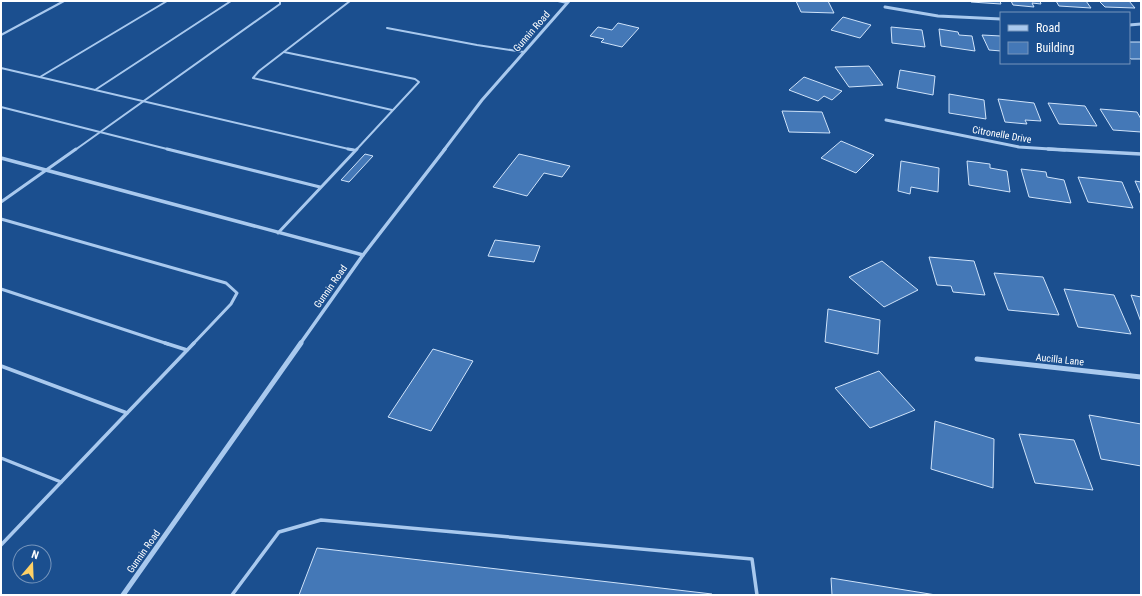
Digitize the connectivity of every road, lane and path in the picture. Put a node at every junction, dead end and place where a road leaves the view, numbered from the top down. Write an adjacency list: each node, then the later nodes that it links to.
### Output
1 (64, 1): 13 (lane)
2 (167, 1): 17 (lane)
3 (231, 1): 18 (lane)
4 (280, 1): 19 (lane)
5 (350, 1): 14 (lane)
6 (558, 1): 7 (lane)
7 (568, 2): 15 (street, Gunnin Road)
8 (885, 6): 9 (street)
9 (1000, 19)
10 (1141, 24): 11 (street)
11 (1130, 25)
12 (387, 28): 15 (lane)
13 (1, 35)
14 (284, 52): 21 (lane); 21 (lane)
15 (524, 52): 32 (street, Gunnin Road)
16 (1, 68): 17 (lane)
17 (40, 77): 18 (lane)
18 (96, 90): 19 (lane)
19 (143, 101): 23 (lane); 24 (lane)
20 (1, 107): 23 (lane)
21 (392, 110): 24 (lane)
22 (886, 120): 25 (street, Citronelle Drive)
23 (100, 132): 27 (lane); 28 (lane)
24 (354, 150): 28 (lane)
25 (1141, 154)
26 (1, 158): 27 (street)
27 (45, 170): 29 (lane); 31 (street)
28 (320, 187): 31 (lane)
29 (1, 202)
30 (1, 219): 34 (lane)
31 (278, 233): 32 (street)
32 (363, 255): 42 (street, Gunnin Road)
33 (1, 290): 34 (lane)
34 (187, 350): 38 (lane)
35 (977, 359): 37 (street, Aucilla Lane)
36 (1, 366): 38 (lane)
37 (1141, 377)
38 (127, 413): 40 (lane)
39 (1, 458): 40 (lane)
40 (61, 482): 41 (lane)
41 (1, 545)
42 (123, 595)
43 (232, 595): 44 (lane)
44 (758, 595)

